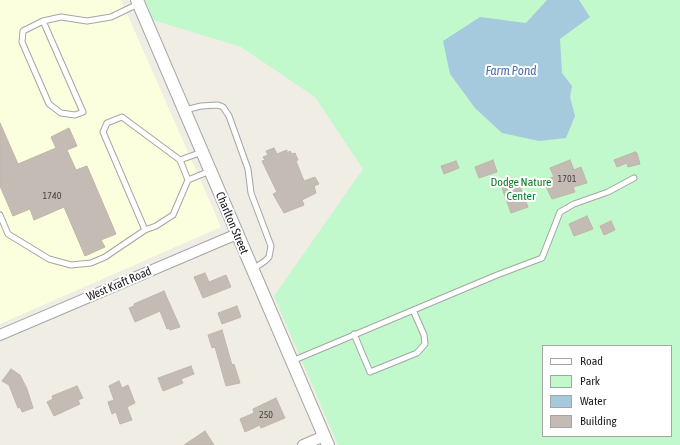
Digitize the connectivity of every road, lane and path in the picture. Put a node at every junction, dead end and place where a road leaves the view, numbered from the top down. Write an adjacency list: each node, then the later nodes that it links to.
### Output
1 (138, 2): 2 (lane); 3 (street, Charlton Street)
2 (43, 21): 2 (lane)
3 (184, 111): 4 (street, Charlton Street); 12 (lane)
4 (202, 152): 5 (lane); 6 (street, Charlton Street)
5 (180, 160): 8 (lane); 10 (lane)
6 (210, 171): 8 (lane); 11 (street, Charlton Street)
7 (634, 178): 13 (lane)
8 (188, 180): 10 (lane)
9 (0, 216): 10 (lane)
10 (145, 230)
11 (237, 234): 12 (street, Charlton Street); 15 (street, West Kraft Road)
12 (252, 269): 16 (street, Charlton Street)
13 (413, 310): 14 (lane); 14 (lane)
14 (354, 334): 16 (lane)
15 (0, 335)
16 (292, 361): 17 (street, Charlton Street)
17 (326, 440): 18 (street)
18 (302, 445)

